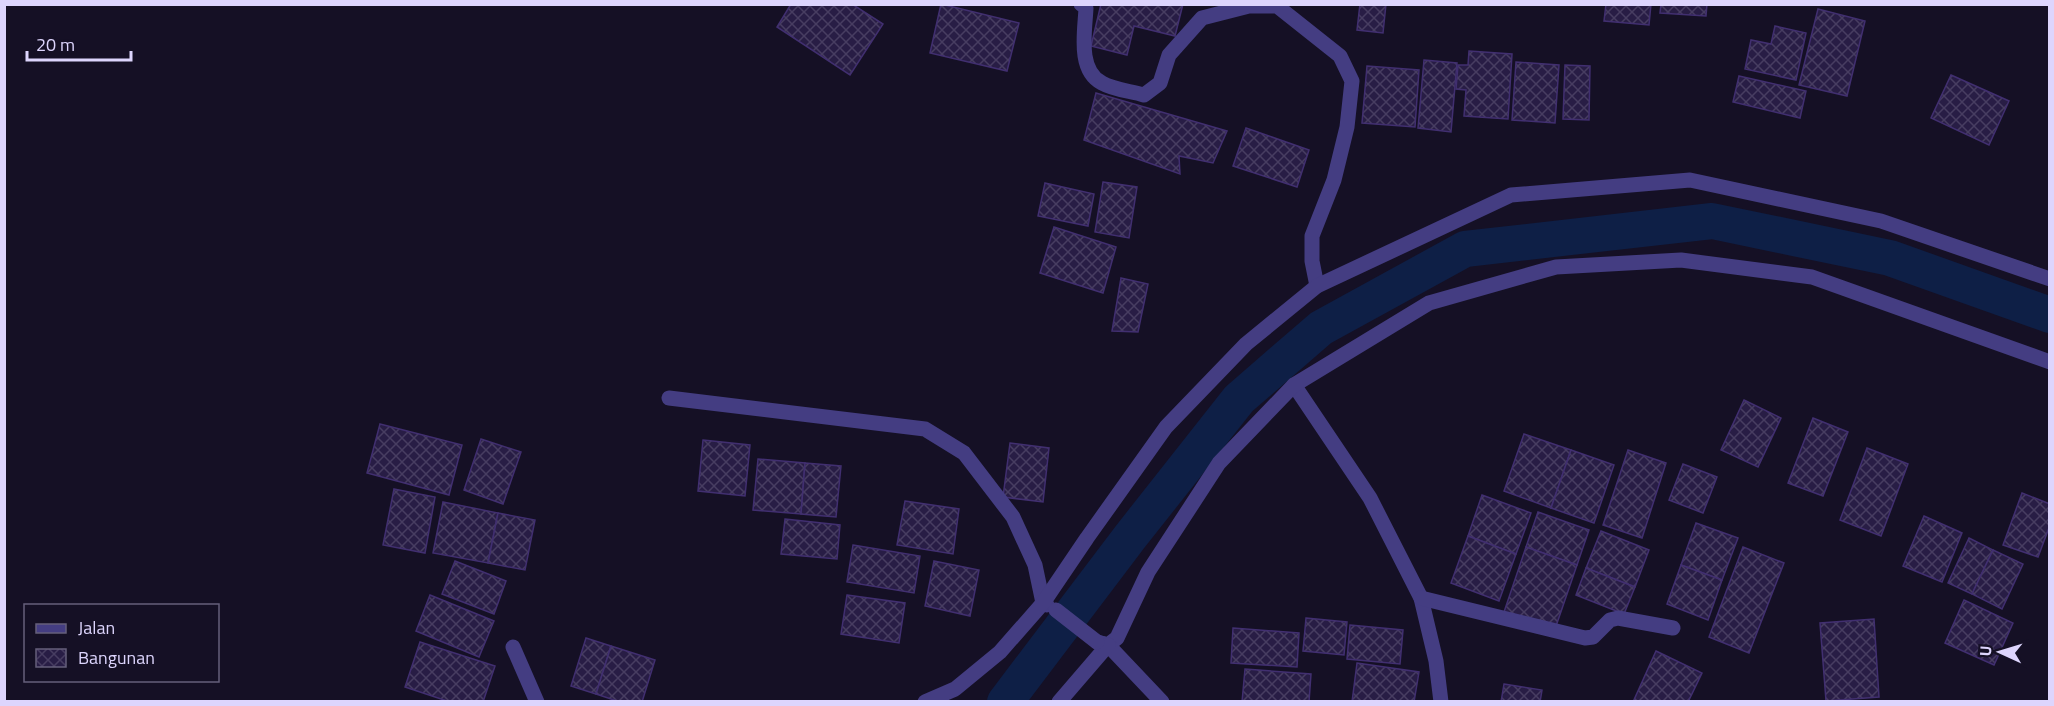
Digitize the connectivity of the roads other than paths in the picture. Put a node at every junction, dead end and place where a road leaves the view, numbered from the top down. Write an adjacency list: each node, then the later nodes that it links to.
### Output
1 (1081, 4): 3 (street)
2 (2049, 279): 3 (street)
3 (1317, 286): 8 (street)
4 (2049, 362): 5 (street)
5 (1294, 385): 7 (street); 10 (street)
6 (669, 398): 8 (street)
7 (1421, 598): 9 (street); 16 (street)
8 (1050, 606): 10 (street, bridge); 13 (street)
9 (1673, 628)
10 (1097, 642): 14 (street); 15 (street)
11 (513, 647): 12 (street)
12 (537, 702)
13 (925, 702)
14 (1059, 702)
15 (1162, 702)
16 (1441, 702)

